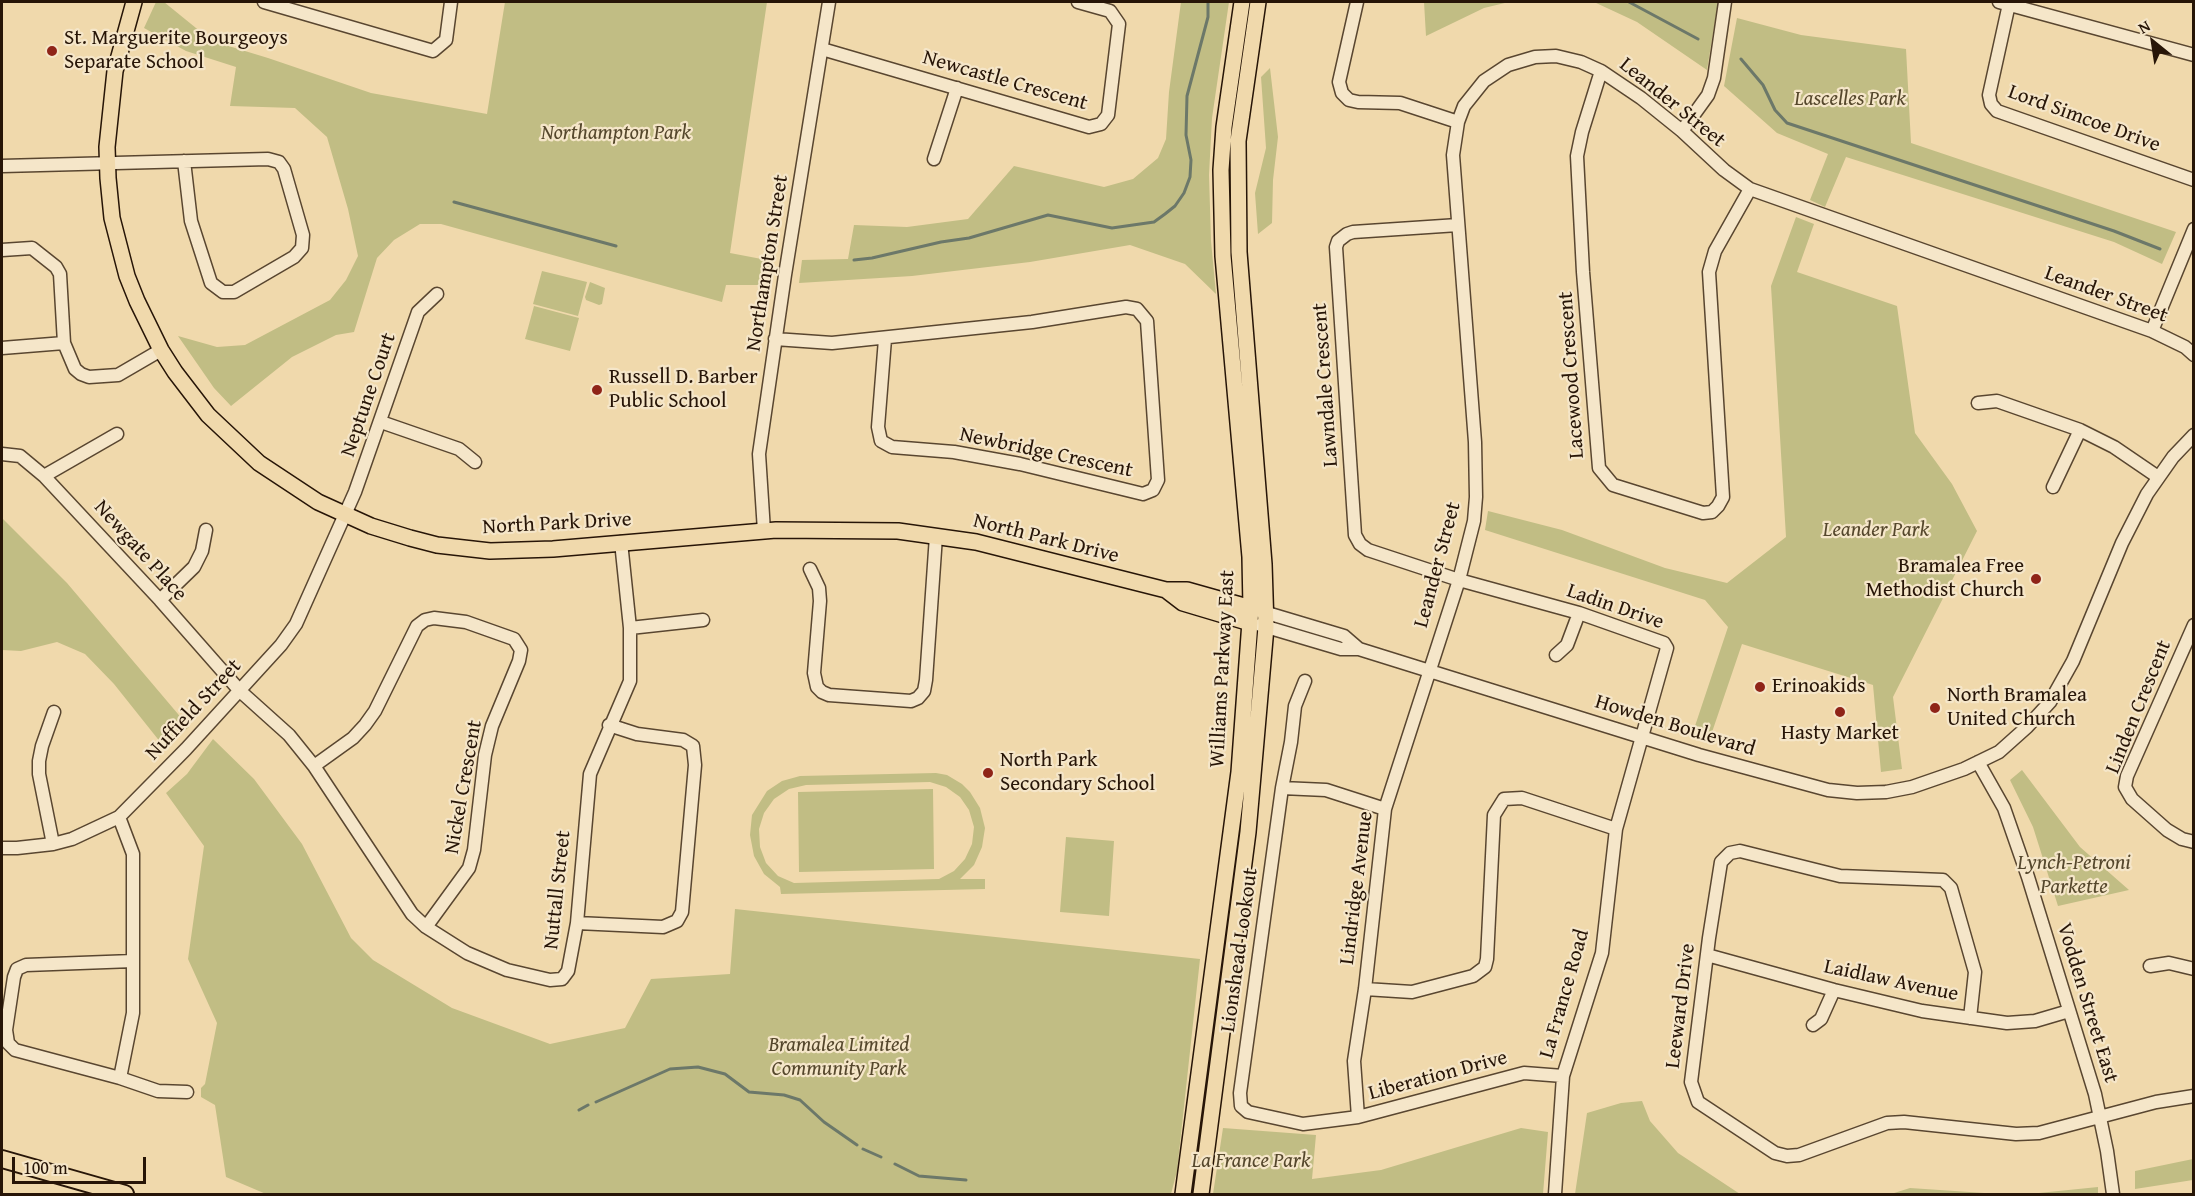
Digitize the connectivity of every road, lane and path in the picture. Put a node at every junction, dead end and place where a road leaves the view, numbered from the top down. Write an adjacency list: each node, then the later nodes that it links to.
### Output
1 (134, 2): 19 (main road, North Park Drive)
2 (264, 2): 3 (street)
3 (451, 2)
4 (829, 2): 11 (street, Northampton Street)
5 (1078, 2): 14 (street, Newcastle Crescent)
6 (1242, 2): 53 (main road, Williams Parkway East)
7 (1258, 2): 53 (main road, Williams Parkway East)
8 (1357, 2): 15 (street)
9 (1725, 2): 16 (street)
10 (2004, 3): 12 (street, Lord Simcoe Drive); 21 (street, Lord Simcoe Drive)
11 (822, 49): 14 (street, Newcastle Crescent); 28 (street, Northampton Street)
12 (2193, 55)
13 (1601, 71): 15 (street, Leander Street); 16 (street, Leander Street); 22 (street, Lacewood Crescent)
14 (957, 88): 17 (street)
15 (1458, 122): 23 (street, Leander Street)
16 (1682, 131): 22 (street, Leander Street)
17 (934, 159)
18 (184, 161): 18 (street); 19 (street)
19 (107, 162): 20 (street); 32 (main road, North Park Drive)
20 (2, 166)
21 (2193, 180)
22 (1750, 189): 27 (street, Leander Street)
23 (1458, 225): 50 (street, Leander Street); 50 (street, Lawndale Crescent)
24 (2193, 230): 27 (street)
25 (2, 250): 30 (street)
26 (437, 294): 35 (street, Neptune Court)
27 (2152, 330): 33 (street, Leander Street)
28 (775, 339): 29 (street, Newbridge Crescent); 46 (street, Northampton Street)
29 (885, 339): 29 (street, Newbridge Crescent)
30 (64, 344): 31 (street); 32 (street)
31 (2, 348)
32 (161, 350): 44 (main road, North Park Drive)
33 (2193, 355)
34 (1978, 403): 36 (street)
35 (381, 422): 40 (street); 44 (street, Neptune Court)
36 (2080, 430): 42 (street); 43 (street)
37 (117, 434): 41 (street)
38 (2193, 435): 42 (street, Howden Boulevard)
39 (2, 454): 41 (street, Newgate Place)
40 (475, 462)
41 (44, 476): 51 (street, Newgate Place)
42 (2157, 477): 64 (street, Howden Boulevard)
43 (2053, 487)
44 (346, 515): 48 (main road, North Park Drive); 60 (street, Nuffield Street)
45 (206, 530): 51 (street)
46 (764, 531): 47 (main road, North Park Drive); 48 (main road, North Park Drive)
47 (936, 536): 49 (street); 53 (main road, North Park Drive)
48 (621, 542): 56 (street, Nuttall Street)
49 (810, 569)
50 (1459, 580): 52 (street, Ladin Drive); 58 (street, Leander Street)
51 (160, 600): 60 (street, Newgate Place)
52 (1579, 613): 57 (street); 63 (street, Ladin Drive)
53 (1258, 618): 58 (street, Howden Boulevard); 92 (main road, Williams Parkway East); 93 (main road, Williams Parkway East)
54 (703, 620): 56 (street)
55 (2193, 625): 70 (street, Linden Crescent)
56 (630, 628): 62 (street, Nuttall Street)
57 (1556, 655)
58 (1428, 670): 63 (street, Howden Boulevard); 67 (street, Lindridge Avenue)
59 (1305, 681): 66 (street, Lionshead Lookout)
60 (240, 691): 65 (street, Nuttall Street); 68 (street, Nuffield Street)
61 (54, 712): 71 (street)
62 (609, 725): 73 (street, Nuttall Street); 73 (street)
63 (1641, 737): 64 (street, Howden Boulevard); 69 (street, La France Road)
64 (1978, 762): 81 (street, Vodden Street East)
65 (314, 766): 74 (street, Nuttall Street); 74 (street, Nickel Crescent)
66 (1282, 788): 67 (street); 88 (street, Lionshead Lookout)
67 (1384, 809): 79 (street, Lindridge Avenue)
68 (119, 817): 71 (street, Nuffield Street); 76 (street)
69 (1616, 829): 79 (street); 84 (street, La France Road)
70 (2193, 842)
71 (54, 844): 72 (street, Nuffield Street)
72 (2, 848)
73 (577, 923): 74 (street, Nuttall Street)
74 (426, 927)
75 (1707, 955): 80 (street, Laidlaw Avenue); 82 (street, Leeward Drive); 89 (street, Leeward Drive)
76 (133, 961): 85 (street); 85 (street)
77 (2150, 966): 78 (street)
78 (2193, 969)
79 (1365, 989): 88 (street, Lindridge Avenue)
80 (1834, 990): 82 (street, Laidlaw Avenue); 83 (street)
81 (2069, 1011): 82 (street, Laidlaw Avenue); 89 (street, Vodden Street East)
82 (1970, 1018)
83 (1813, 1025)
84 (1563, 1076): 88 (street, Liberation Drive); 94 (street, La France Road)
85 (120, 1078): 86 (street)
86 (187, 1092)
87 (2193, 1096): 89 (street, Leeward Drive)
88 (1358, 1117)
89 (2101, 1117): 95 (street, Vodden Street East)
90 (2, 1159): 91 (highway)
91 (125, 1194)
92 (1183, 1194)
93 (1201, 1194)
94 (1555, 1194)
95 (2113, 1194)

